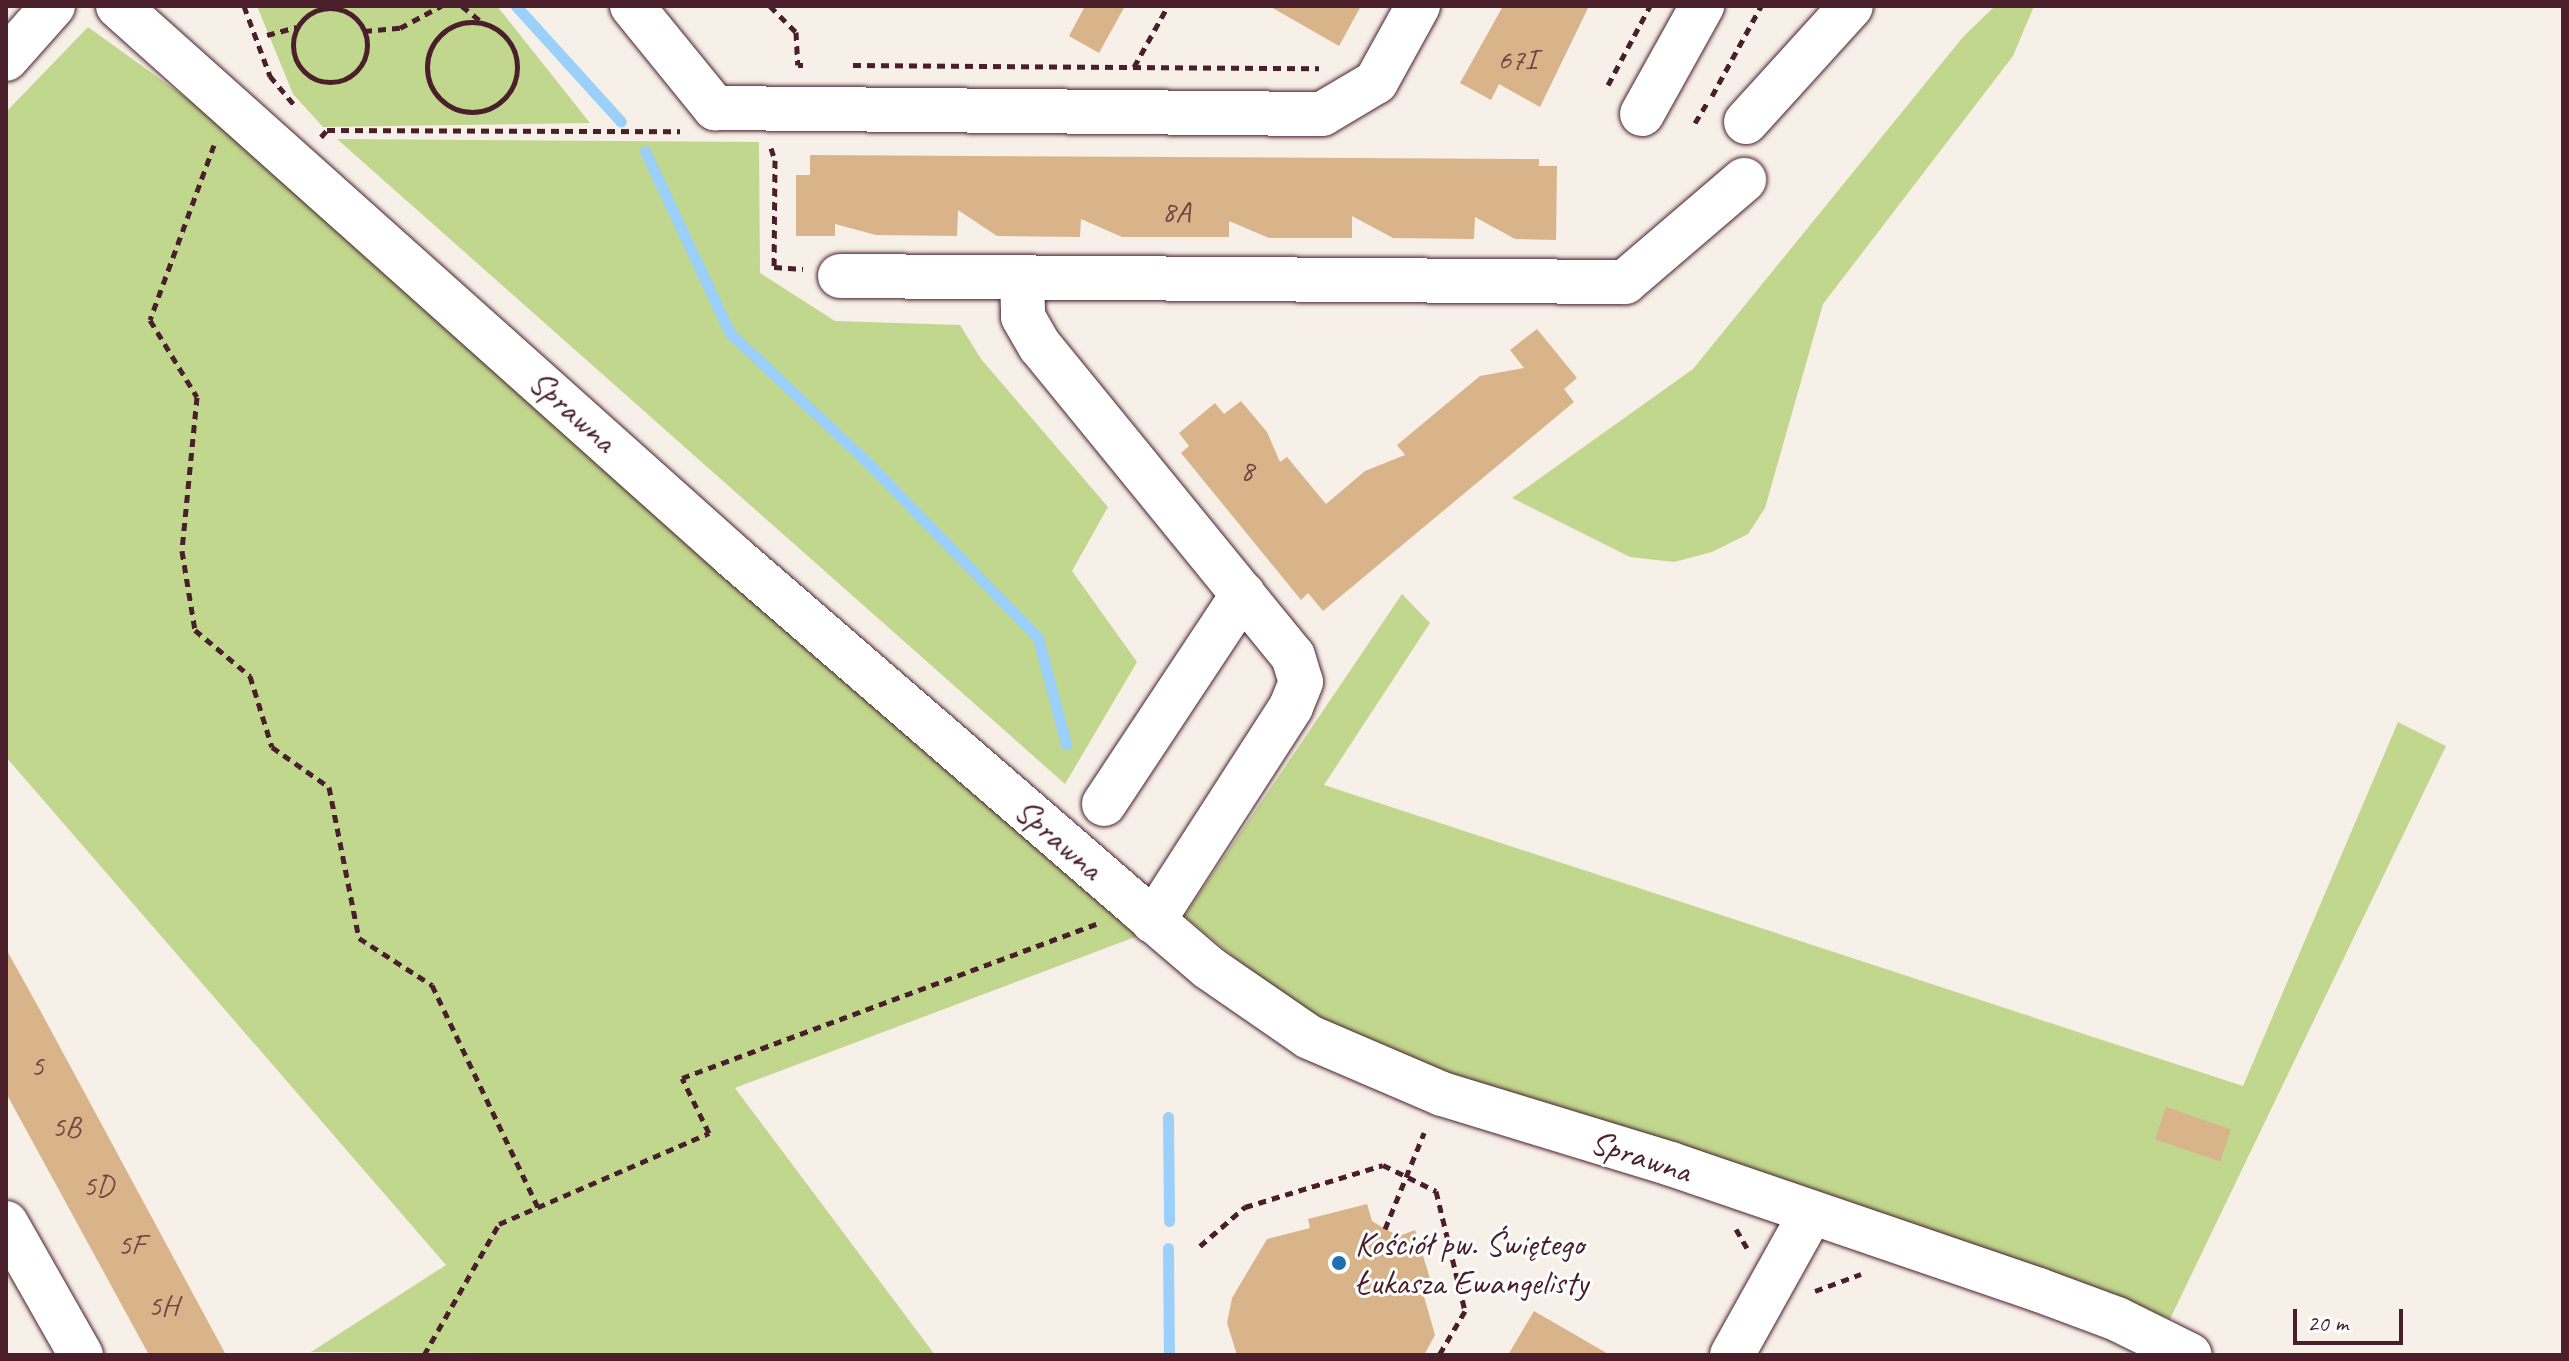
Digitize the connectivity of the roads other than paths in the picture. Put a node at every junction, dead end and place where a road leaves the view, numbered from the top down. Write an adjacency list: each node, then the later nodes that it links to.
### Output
1 (53, 6): 7 (street)
2 (118, 6): 15 (street, Sprawna)
3 (632, 6): 4 (street)
4 (1418, 6)
5 (1702, 6): 8 (street)
6 (1851, 6): 9 (street)
7 (6, 59)
8 (1642, 114)
9 (1746, 122)
10 (1744, 180): 12 (street)
11 (840, 276): 12 (street)
12 (1022, 281): 13 (street)
13 (1243, 594): 14 (street); 15 (street)
14 (1104, 804)
15 (1146, 914): 16 (street, Sprawna)
16 (1811, 1213): 19 (street); 20 (street, Sprawna)
17 (6, 1223): 18 (street)
18 (74, 1352)
19 (1732, 1355)
20 (2190, 1355)

